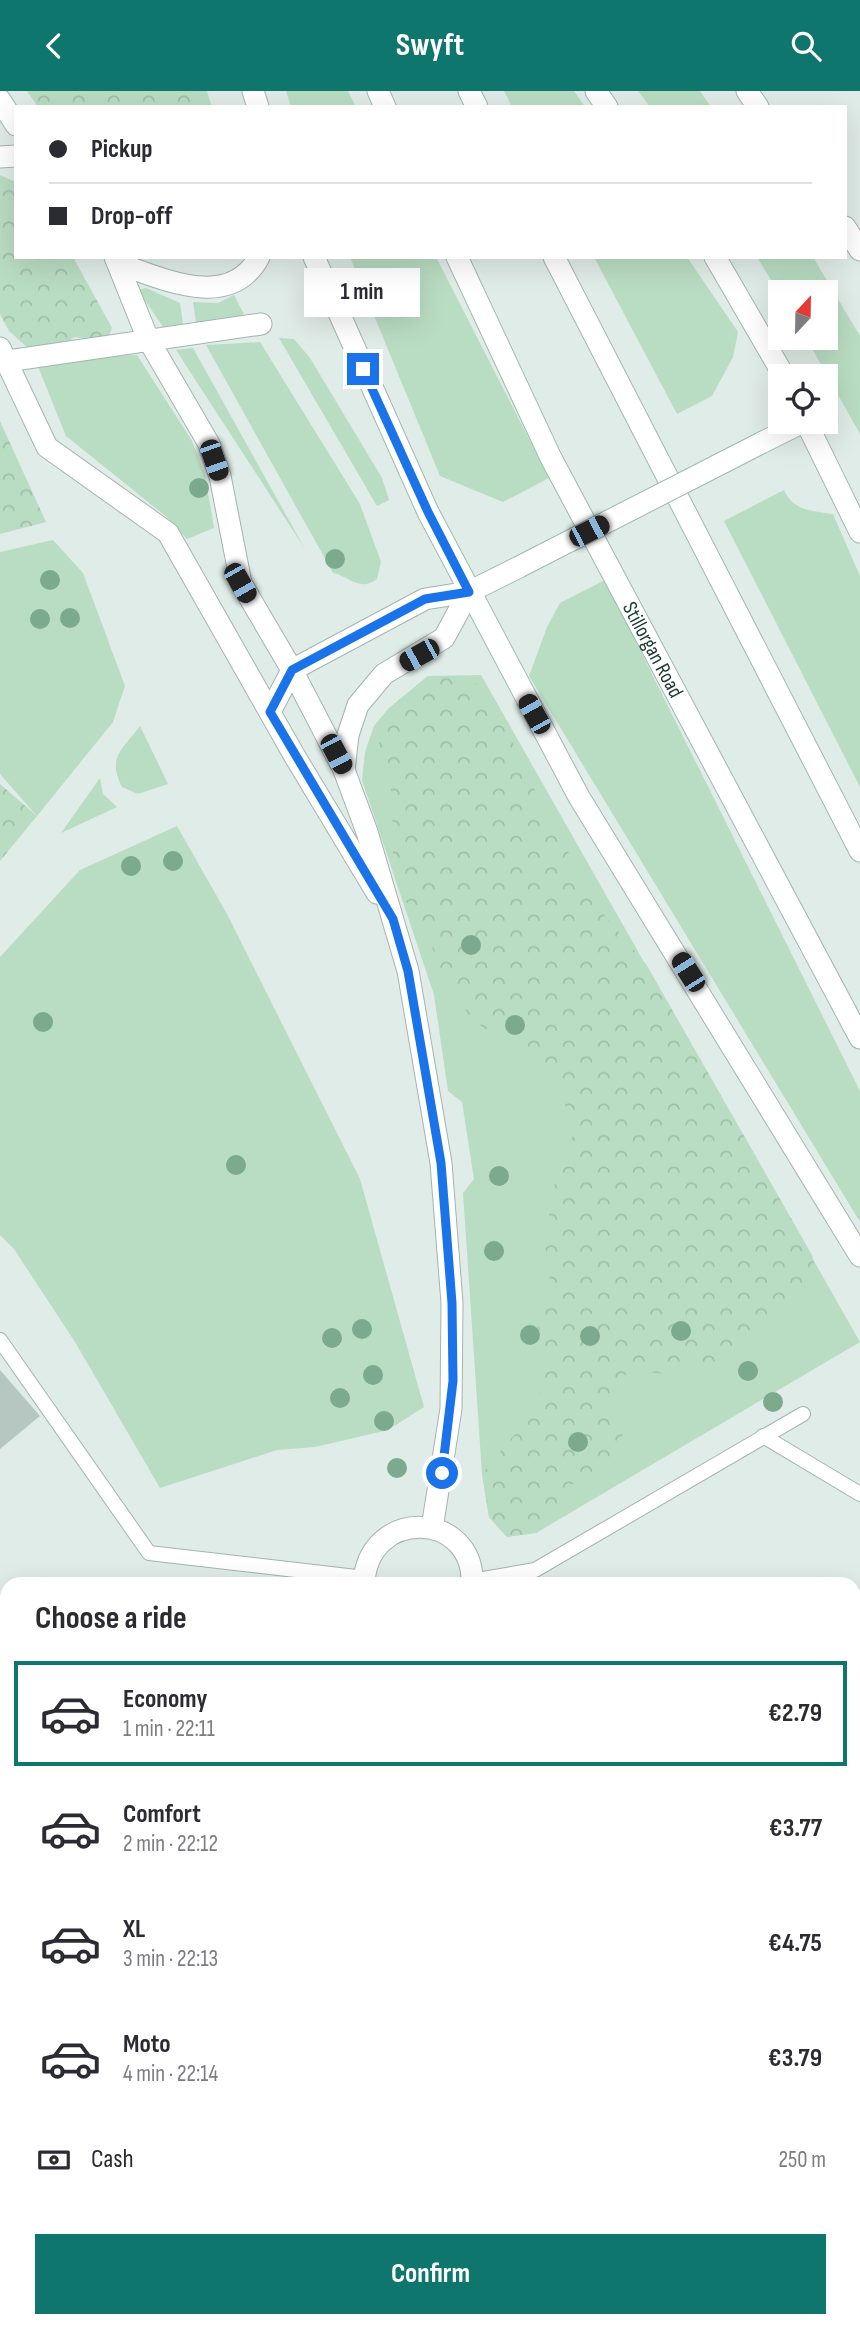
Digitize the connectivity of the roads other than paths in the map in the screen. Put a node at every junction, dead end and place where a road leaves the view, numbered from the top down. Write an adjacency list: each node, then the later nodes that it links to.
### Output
1 (0, 100): 2 (street)
2 (14, 122)
3 (258, 259): 8 (street)
4 (315, 259): 16 (street)
5 (458, 259): 22 (street, Stillorgan Road)
6 (555, 259): 20 (street)
7 (716, 259): 12 (street)
8 (118, 261): 10 (street)
9 (261, 324): 10 (street)
10 (148, 339): 11 (street); 17 (street)
11 (2, 356): 18 (street)
12 (776, 364)
13 (780, 434): 16 (street, bridge)
14 (811, 434): 15 (street)
15 (860, 533)
16 (469, 592): 17 (street); 19 (street); 23 (street)
17 (292, 670): 18 (street); 19 (street)
18 (270, 712): 21 (street)
19 (344, 770): 21 (street)
20 (860, 851)
21 (393, 919): 28 (street)
22 (860, 1038)
23 (860, 1256)
24 (0, 1341): 29 (lane)
25 (803, 1414): 26 (lane)
26 (763, 1436): 27 (lane); 32 (lane)
27 (860, 1494)
28 (432, 1528): 30 (street); 31 (street)
29 (334, 1577)
30 (366, 1577)
31 (471, 1577)
32 (498, 1577)

